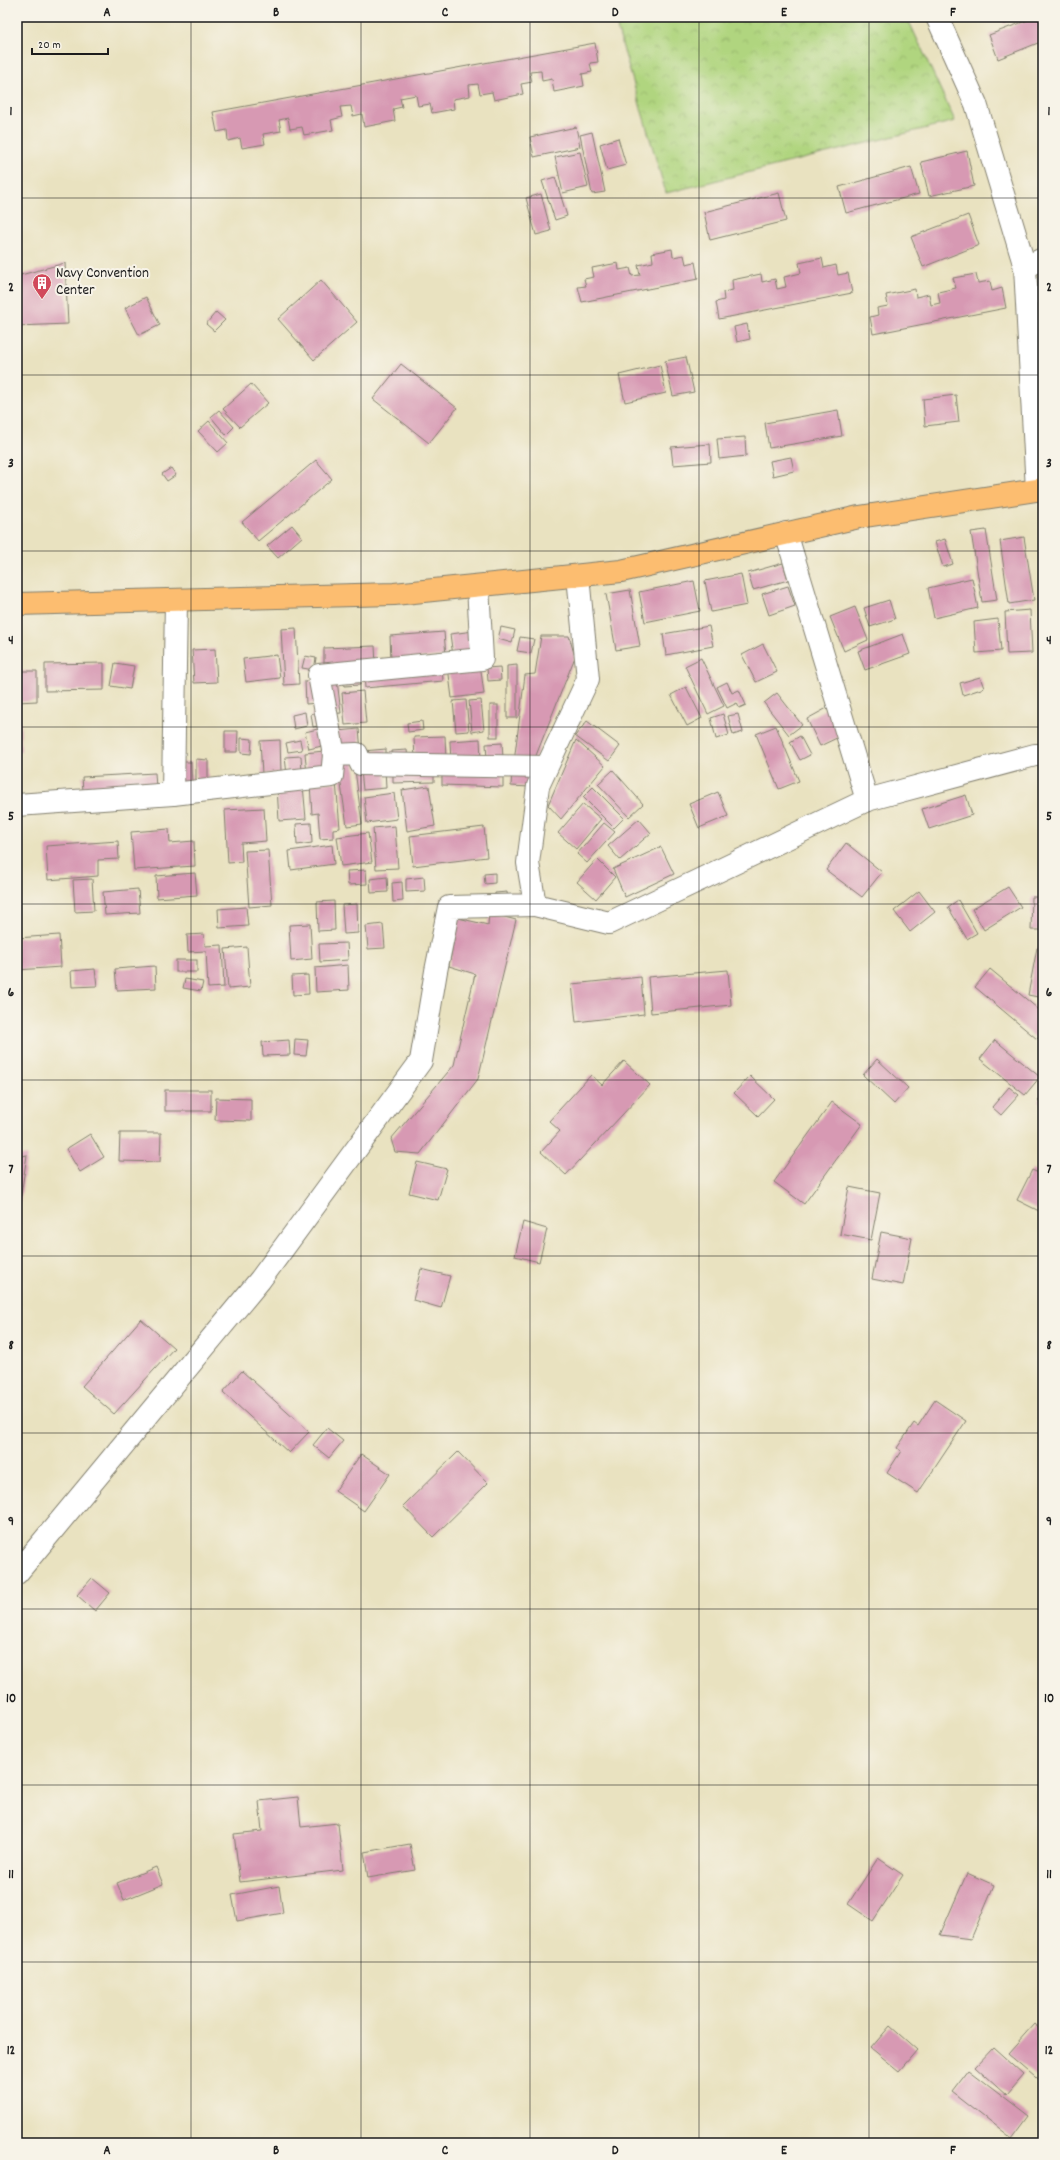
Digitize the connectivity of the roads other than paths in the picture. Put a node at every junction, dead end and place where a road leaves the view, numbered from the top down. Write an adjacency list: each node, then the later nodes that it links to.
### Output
1 (937, 17): 2 (street)
2 (1034, 263): 3 (street)
3 (1040, 490): 4 (main road)
4 (786, 533): 5 (main road); 13 (street)
5 (578, 576): 6 (main road); 11 (street)
6 (478, 586): 7 (main road); 9 (street)
7 (176, 600): 8 (main road); 12 (street)
8 (17, 604)
9 (334, 755): 11 (street); 12 (street)
10 (1043, 755): 13 (street)
11 (546, 767): 15 (street)
12 (174, 794): 14 (street)
13 (868, 800): 15 (street)
14 (17, 805)
15 (535, 905): 16 (street)
16 (17, 1573)

